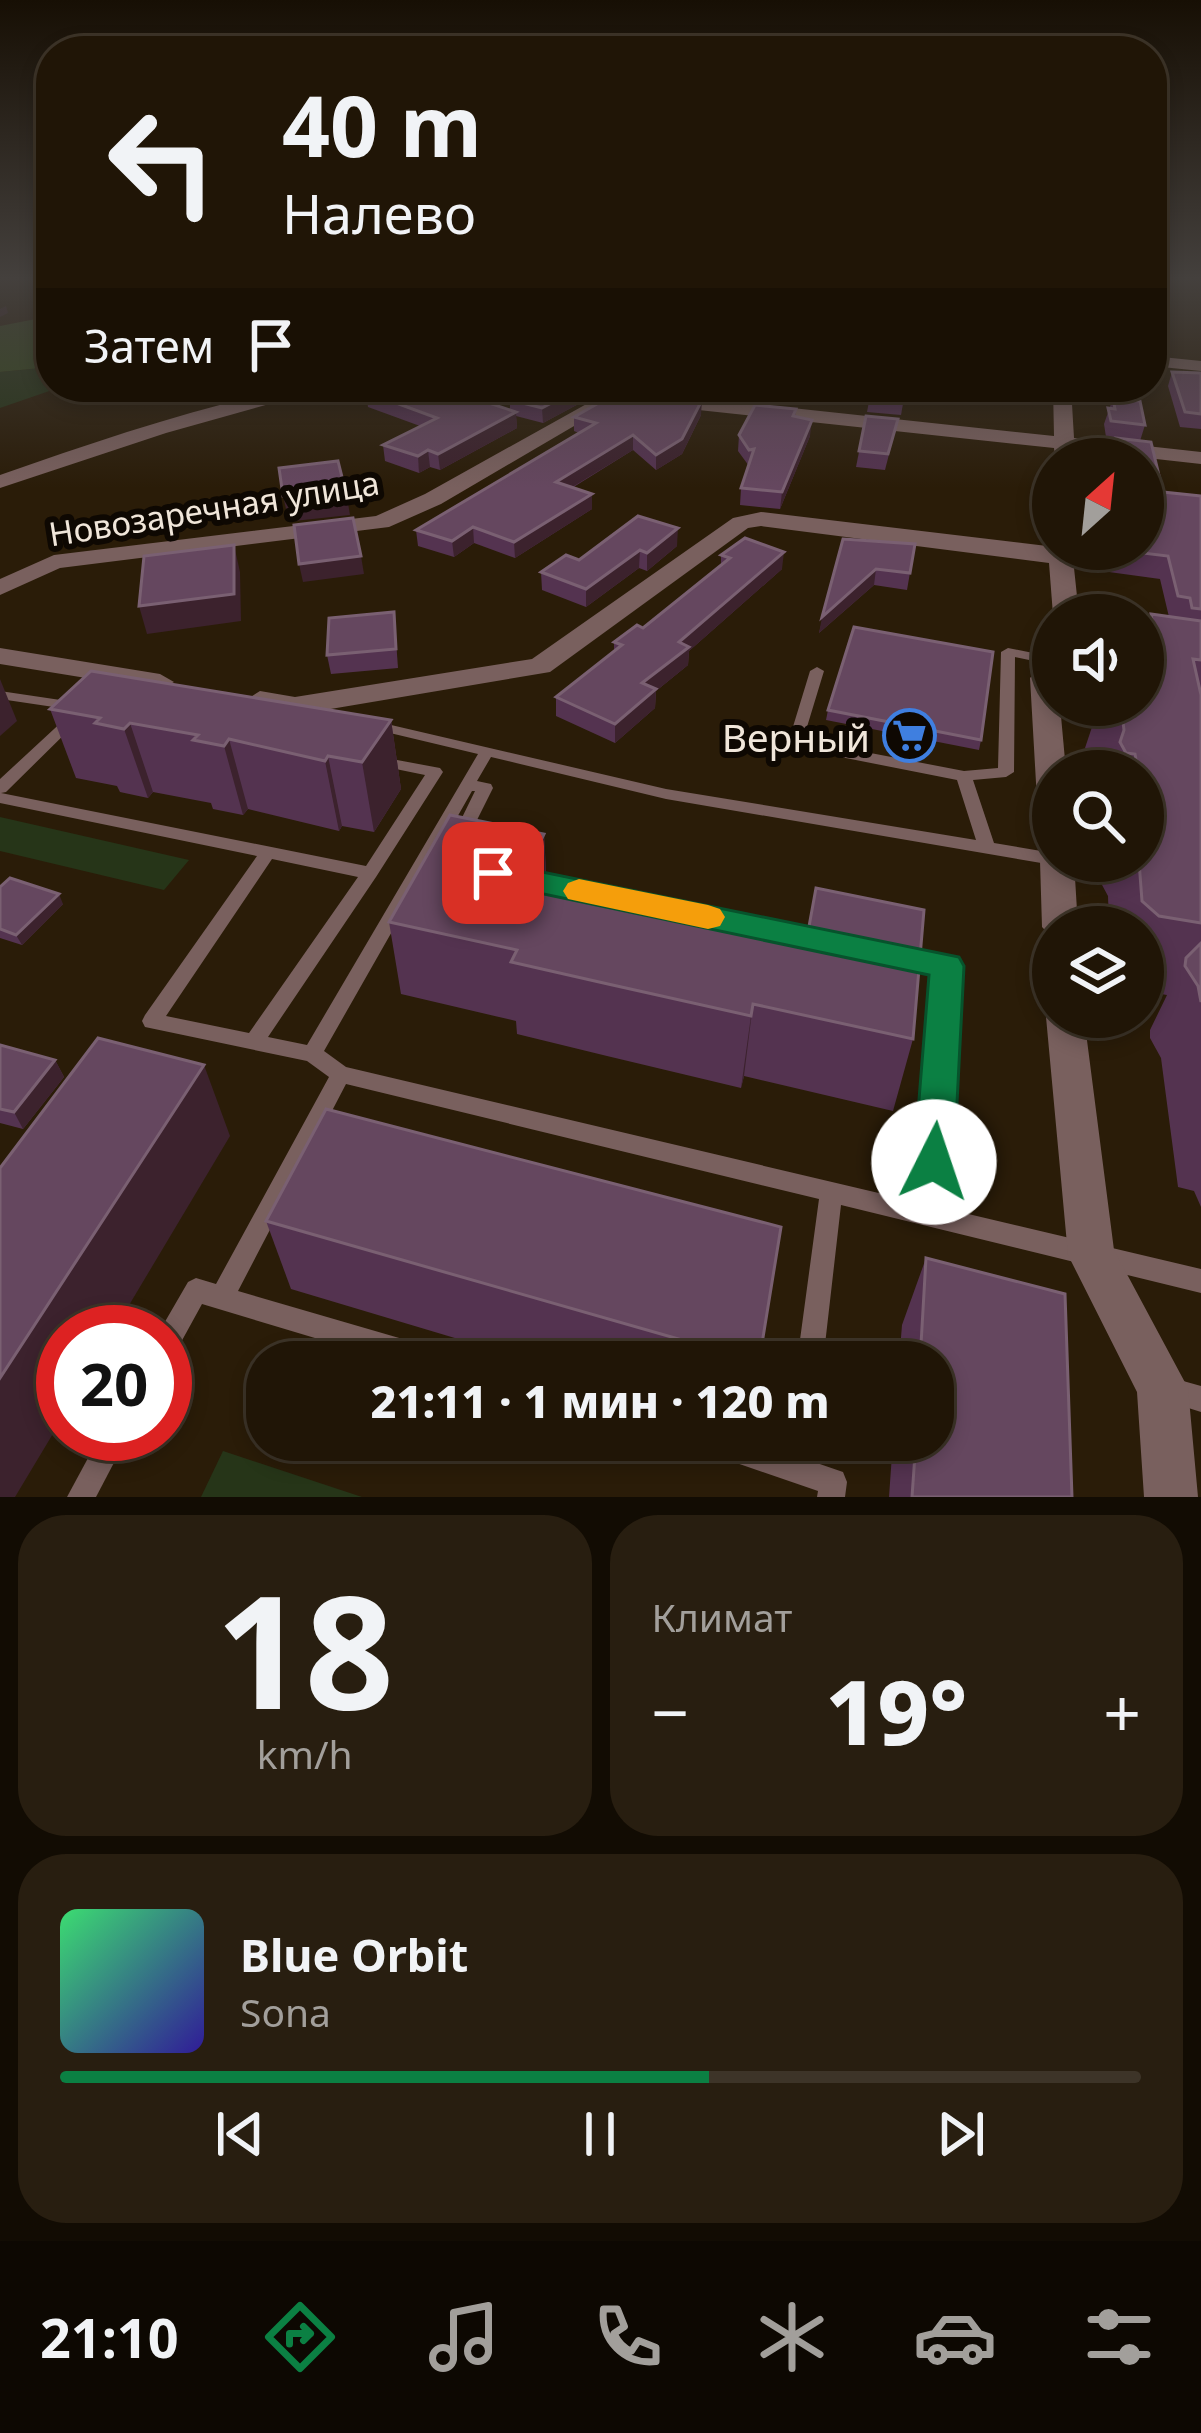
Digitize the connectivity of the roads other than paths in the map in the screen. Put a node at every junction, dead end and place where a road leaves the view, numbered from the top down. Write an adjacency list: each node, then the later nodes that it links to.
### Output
1 (1167, 363): 2 (street)
2 (1201, 366)
3 (246, 402): 11 (street)
4 (602, 402): 13 (street, Новозаречная улица)
5 (670, 402): 8 (street, Новозаречная улица)
6 (1063, 402): 7 (street)
7 (1064, 438)
8 (1032, 447)
9 (1164, 456): 10 (street, Новозаречная улица)
10 (1201, 458)
11 (0, 482)
12 (1032, 550): 20 (street)
13 (0, 588)
14 (0, 656): 17 (street)
15 (1032, 659): 25 (lane)
16 (817, 671): 25 (lane)
17 (187, 687)
18 (230, 694): 20 (street)
19 (0, 695): 27 (lane)
20 (295, 706): 21 (lane)
21 (340, 716)
22 (362, 722): 23 (lane)
23 (487, 751): 26 (lane); 30 (lane)
24 (365, 759): 33 (lane)
25 (964, 776): 30 (lane)
26 (469, 784): 29 (lane); 39 (lane)
27 (0, 788)
28 (0, 798): 31 (lane)
29 (457, 845)
30 (987, 848): 32 (lane)
31 (266, 855): 33 (lane); 38 (lane)
32 (1032, 856)
33 (370, 873): 38 (lane)
34 (515, 878): 35 (lane)
35 (856, 947)
36 (879, 952): 42 (lane)
37 (1067, 1038): 43 (street)
38 (253, 1043): 39 (lane)
39 (312, 1054): 40 (lane)
40 (341, 1074): 41 (lane); 45 (lane)
41 (831, 1192): 42 (lane); 48 (lane)
42 (931, 1217): 43 (lane)
43 (1091, 1255): 44 (lane); 49 (street)
44 (1201, 1281)
45 (221, 1299): 46 (lane); 47 (lane)
46 (188, 1305)
47 (365, 1341)
48 (813, 1341)
49 (1182, 1394): 54 (street)
50 (101, 1461): 52 (lane)
51 (808, 1461): 53 (lane)
52 (81, 1497)
53 (831, 1497)
54 (1172, 1497)

